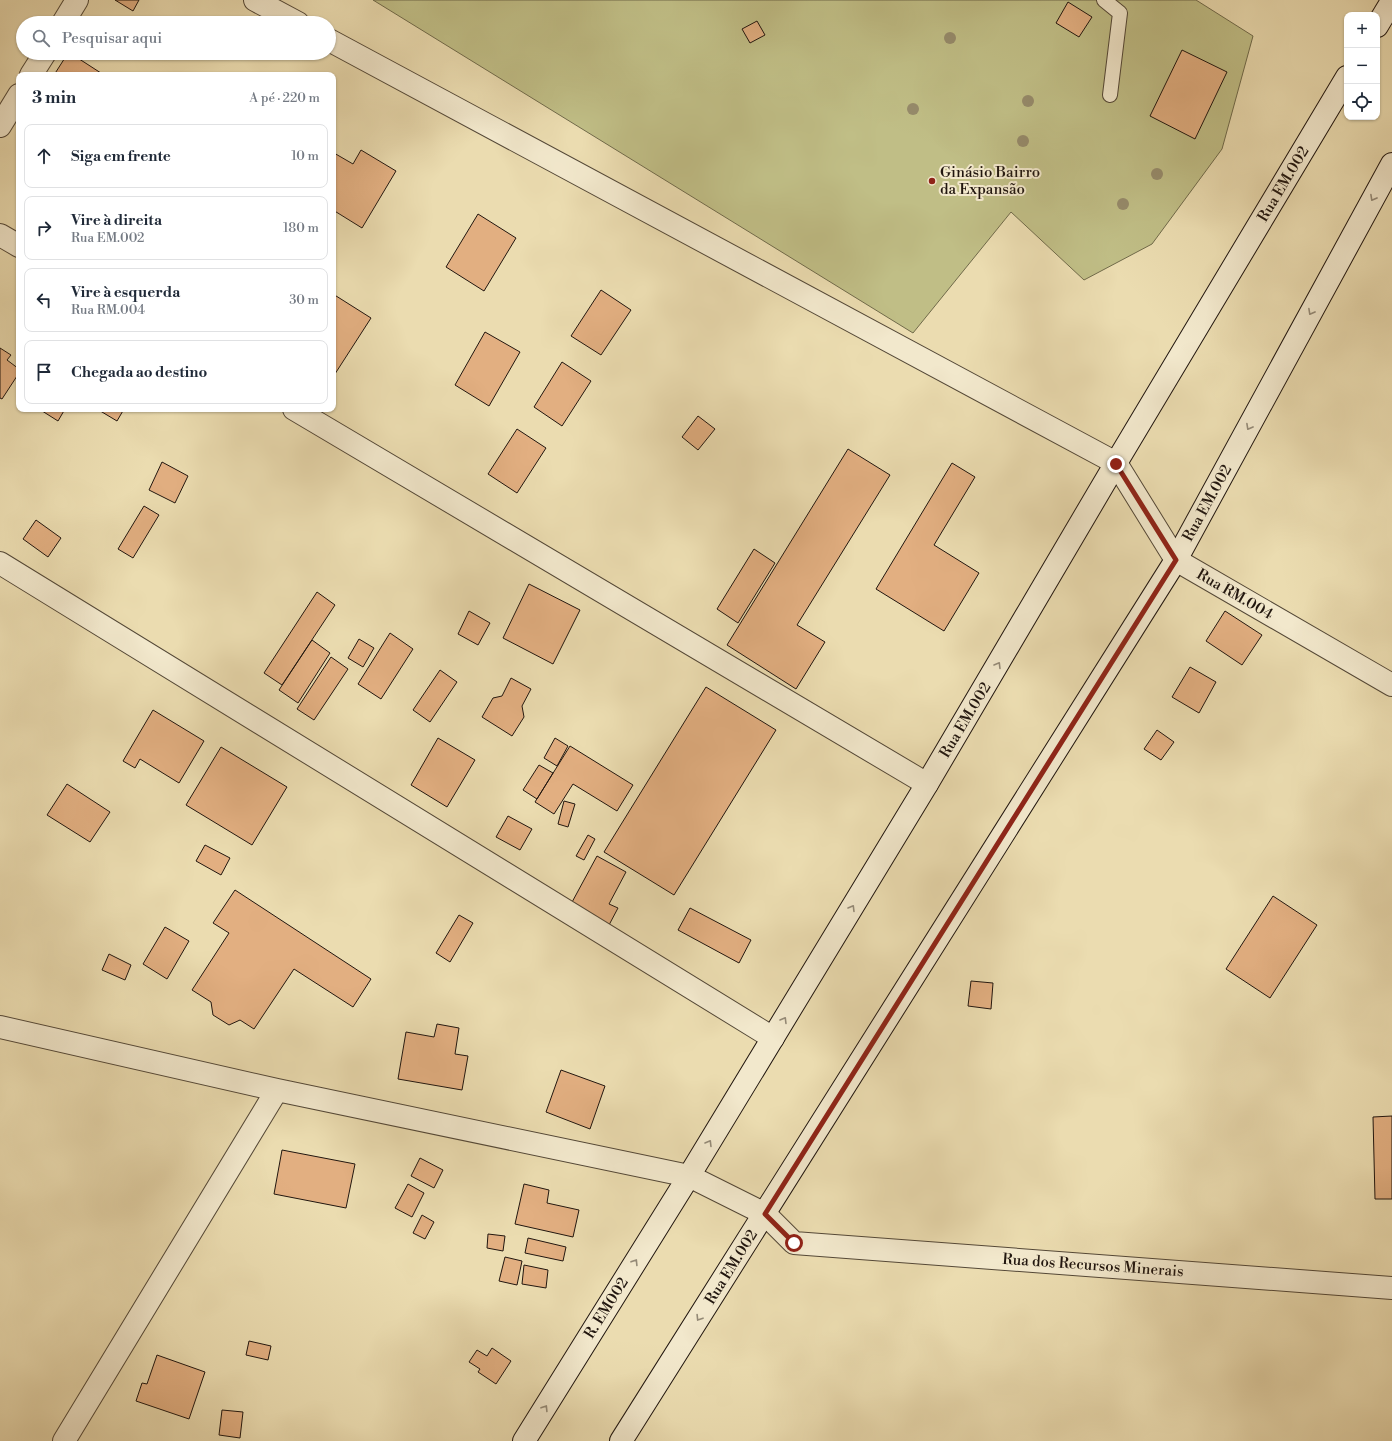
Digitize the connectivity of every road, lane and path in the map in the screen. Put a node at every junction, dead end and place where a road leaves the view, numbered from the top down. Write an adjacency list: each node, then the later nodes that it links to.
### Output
1 (77, 0): 5 (street)
2 (255, 0): 6 (street)
3 (1104, 0): 12 (lane)
4 (1392, 1): 7 (street)
5 (67, 16)
6 (285, 16)
7 (1380, 21)
8 (336, 44): 19 (street)
9 (41, 60): 10 (street)
10 (33, 72)
11 (1344, 82): 19 (street, Rua EM.002)
12 (1110, 95)
13 (16, 100): 14 (street)
14 (0, 126)
15 (1392, 164): 20 (street, Rua EM.002, one-way to 20)
16 (0, 235): 17 (street)
17 (16, 244)
18 (299, 412): 23 (street)
19 (1116, 464): 20 (street, Rua RM.004); 23 (street, Rua EM.002, one-way to 19)
20 (1176, 560): 22 (street, Rua RM.004); 28 (street, Rua EM.002)
21 (0, 563): 25 (street)
22 (1392, 685)
23 (927, 784): 25 (street, Rua EM.002, one-way to 23)
24 (0, 1027): 26 (street)
25 (773, 1038): 27 (street, Rua EM.002, one-way to 25)
26 (277, 1090): 27 (street); 30 (street)
27 (689, 1176): 28 (street); 31 (street, R. EM002, one-way to 27)
28 (765, 1214): 29 (street, Rua dos Recursos Minerais); 32 (street, Rua EM.002, one-way to 32)
29 (1392, 1288)
30 (64, 1441)
31 (524, 1441)
32 (621, 1441)

